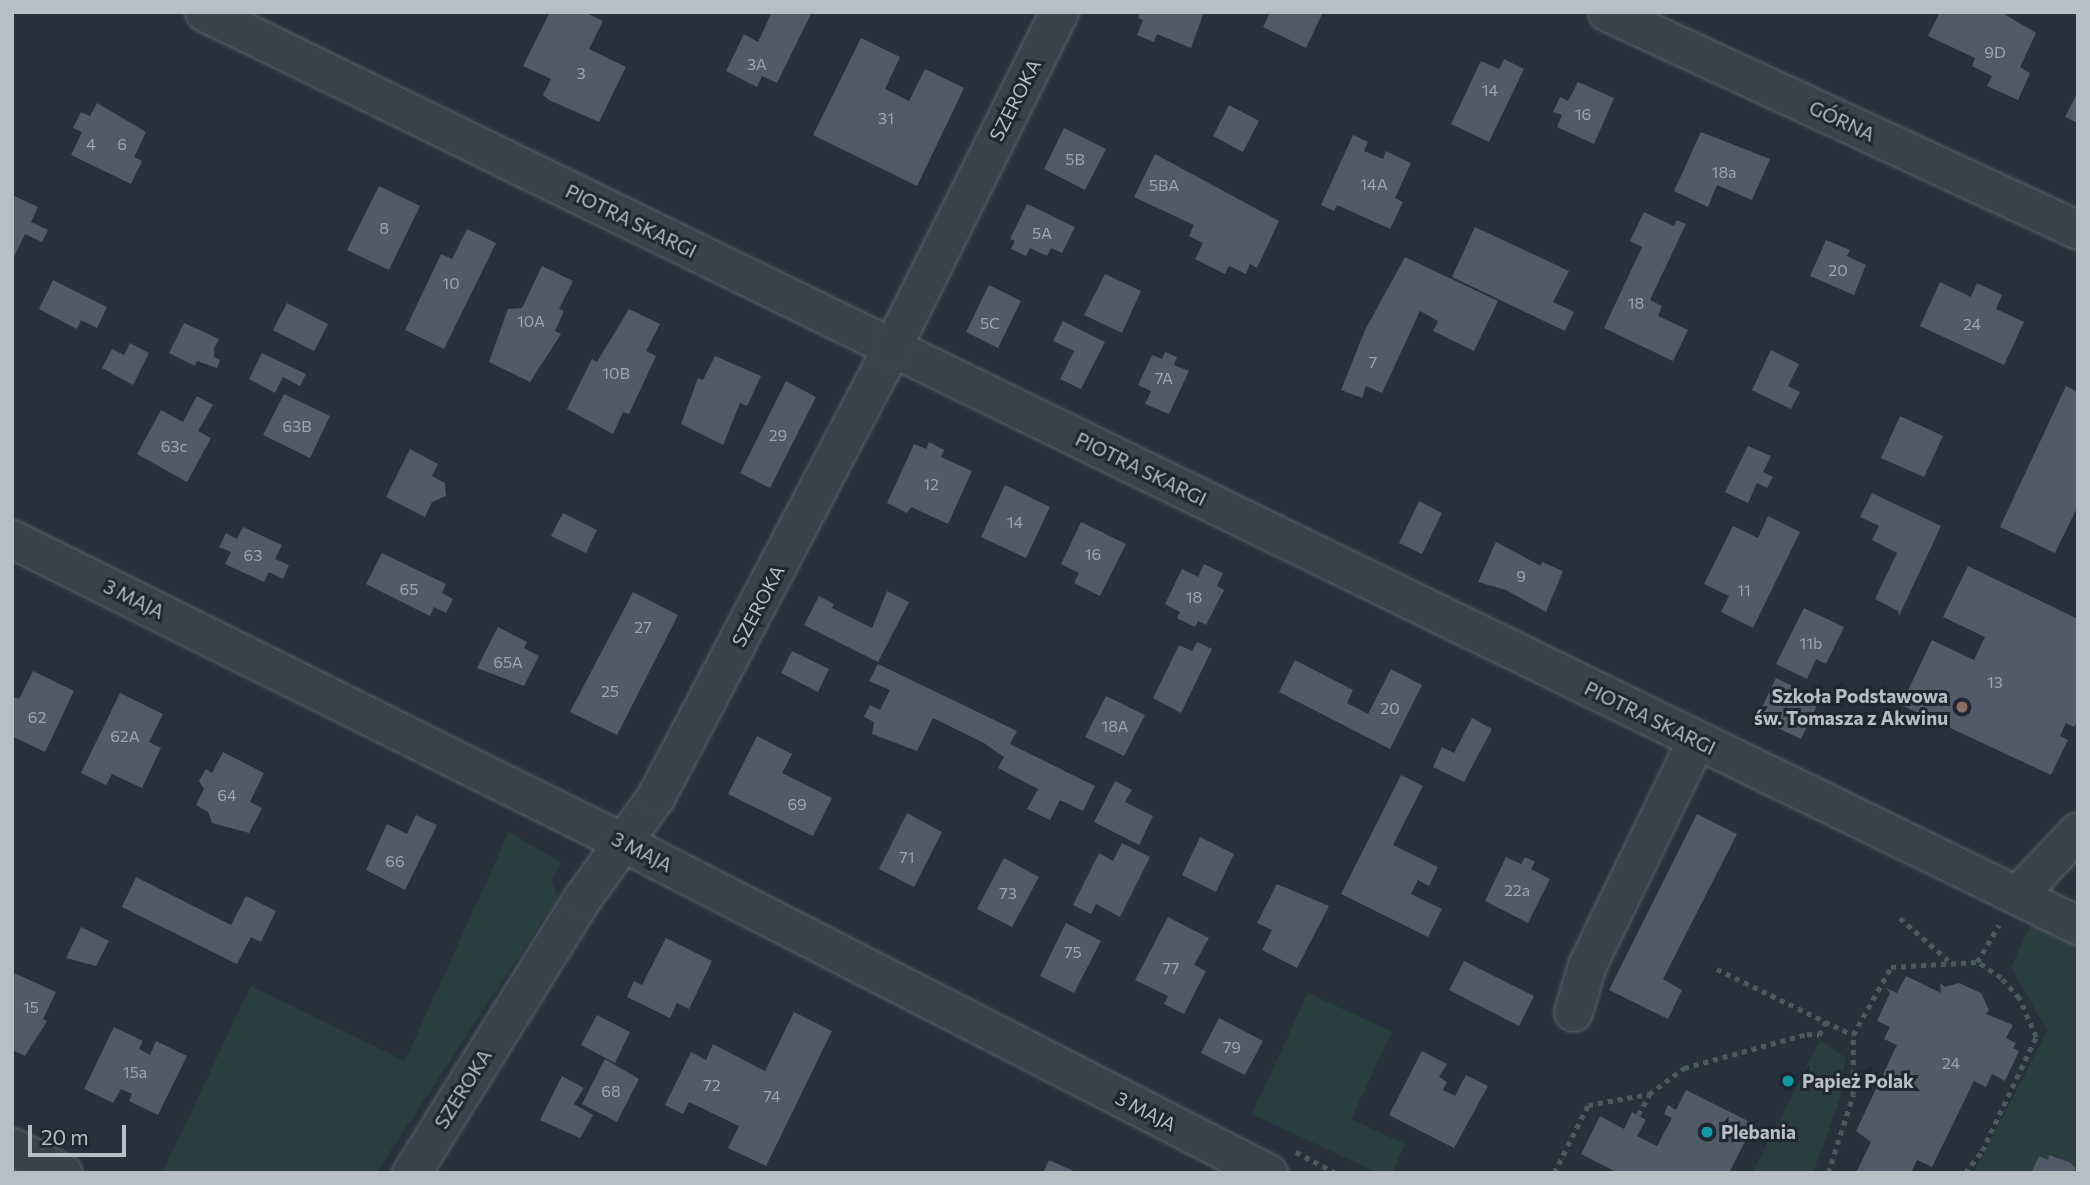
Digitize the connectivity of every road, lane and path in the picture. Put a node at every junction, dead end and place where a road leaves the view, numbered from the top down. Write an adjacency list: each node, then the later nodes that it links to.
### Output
1 (204, 12): 5 (street, PIOTRA SKARGI)
2 (1059, 12): 5 (street, SZEROKA)
3 (1607, 12): 4 (street, GÓRNA)
4 (2078, 230)
5 (891, 349): 7 (street, PIOTRA SKARGI); 9 (street, SZEROKA)
6 (12, 539): 9 (street, 3 MAJA)
7 (1696, 741): 10 (street, PIOTRA SKARGI); 16 (street)
8 (2078, 831): 10 (street)
9 (622, 842): 23 (street, SZEROKA); 24 (street, 3 MAJA)
10 (2017, 895): 12 (street, PIOTRA SKARGI); 14 (path)
11 (1900, 918): 13 (path)
12 (2078, 925)
13 (1949, 961): 14 (path); 18 (path)
14 (1977, 962): 27 (path)
15 (1717, 969): 17 (path)
16 (1573, 1012)
17 (1826, 1021): 18 (path); 19 (path)
18 (1853, 1035): 26 (path)
19 (1649, 1094): 20 (path); 25 (path)
20 (1638, 1115)
21 (12, 1147): 22 (street)
22 (63, 1173)
23 (411, 1173)
24 (1268, 1173)
25 (1554, 1173)
26 (1828, 1173)
27 (1965, 1173)

